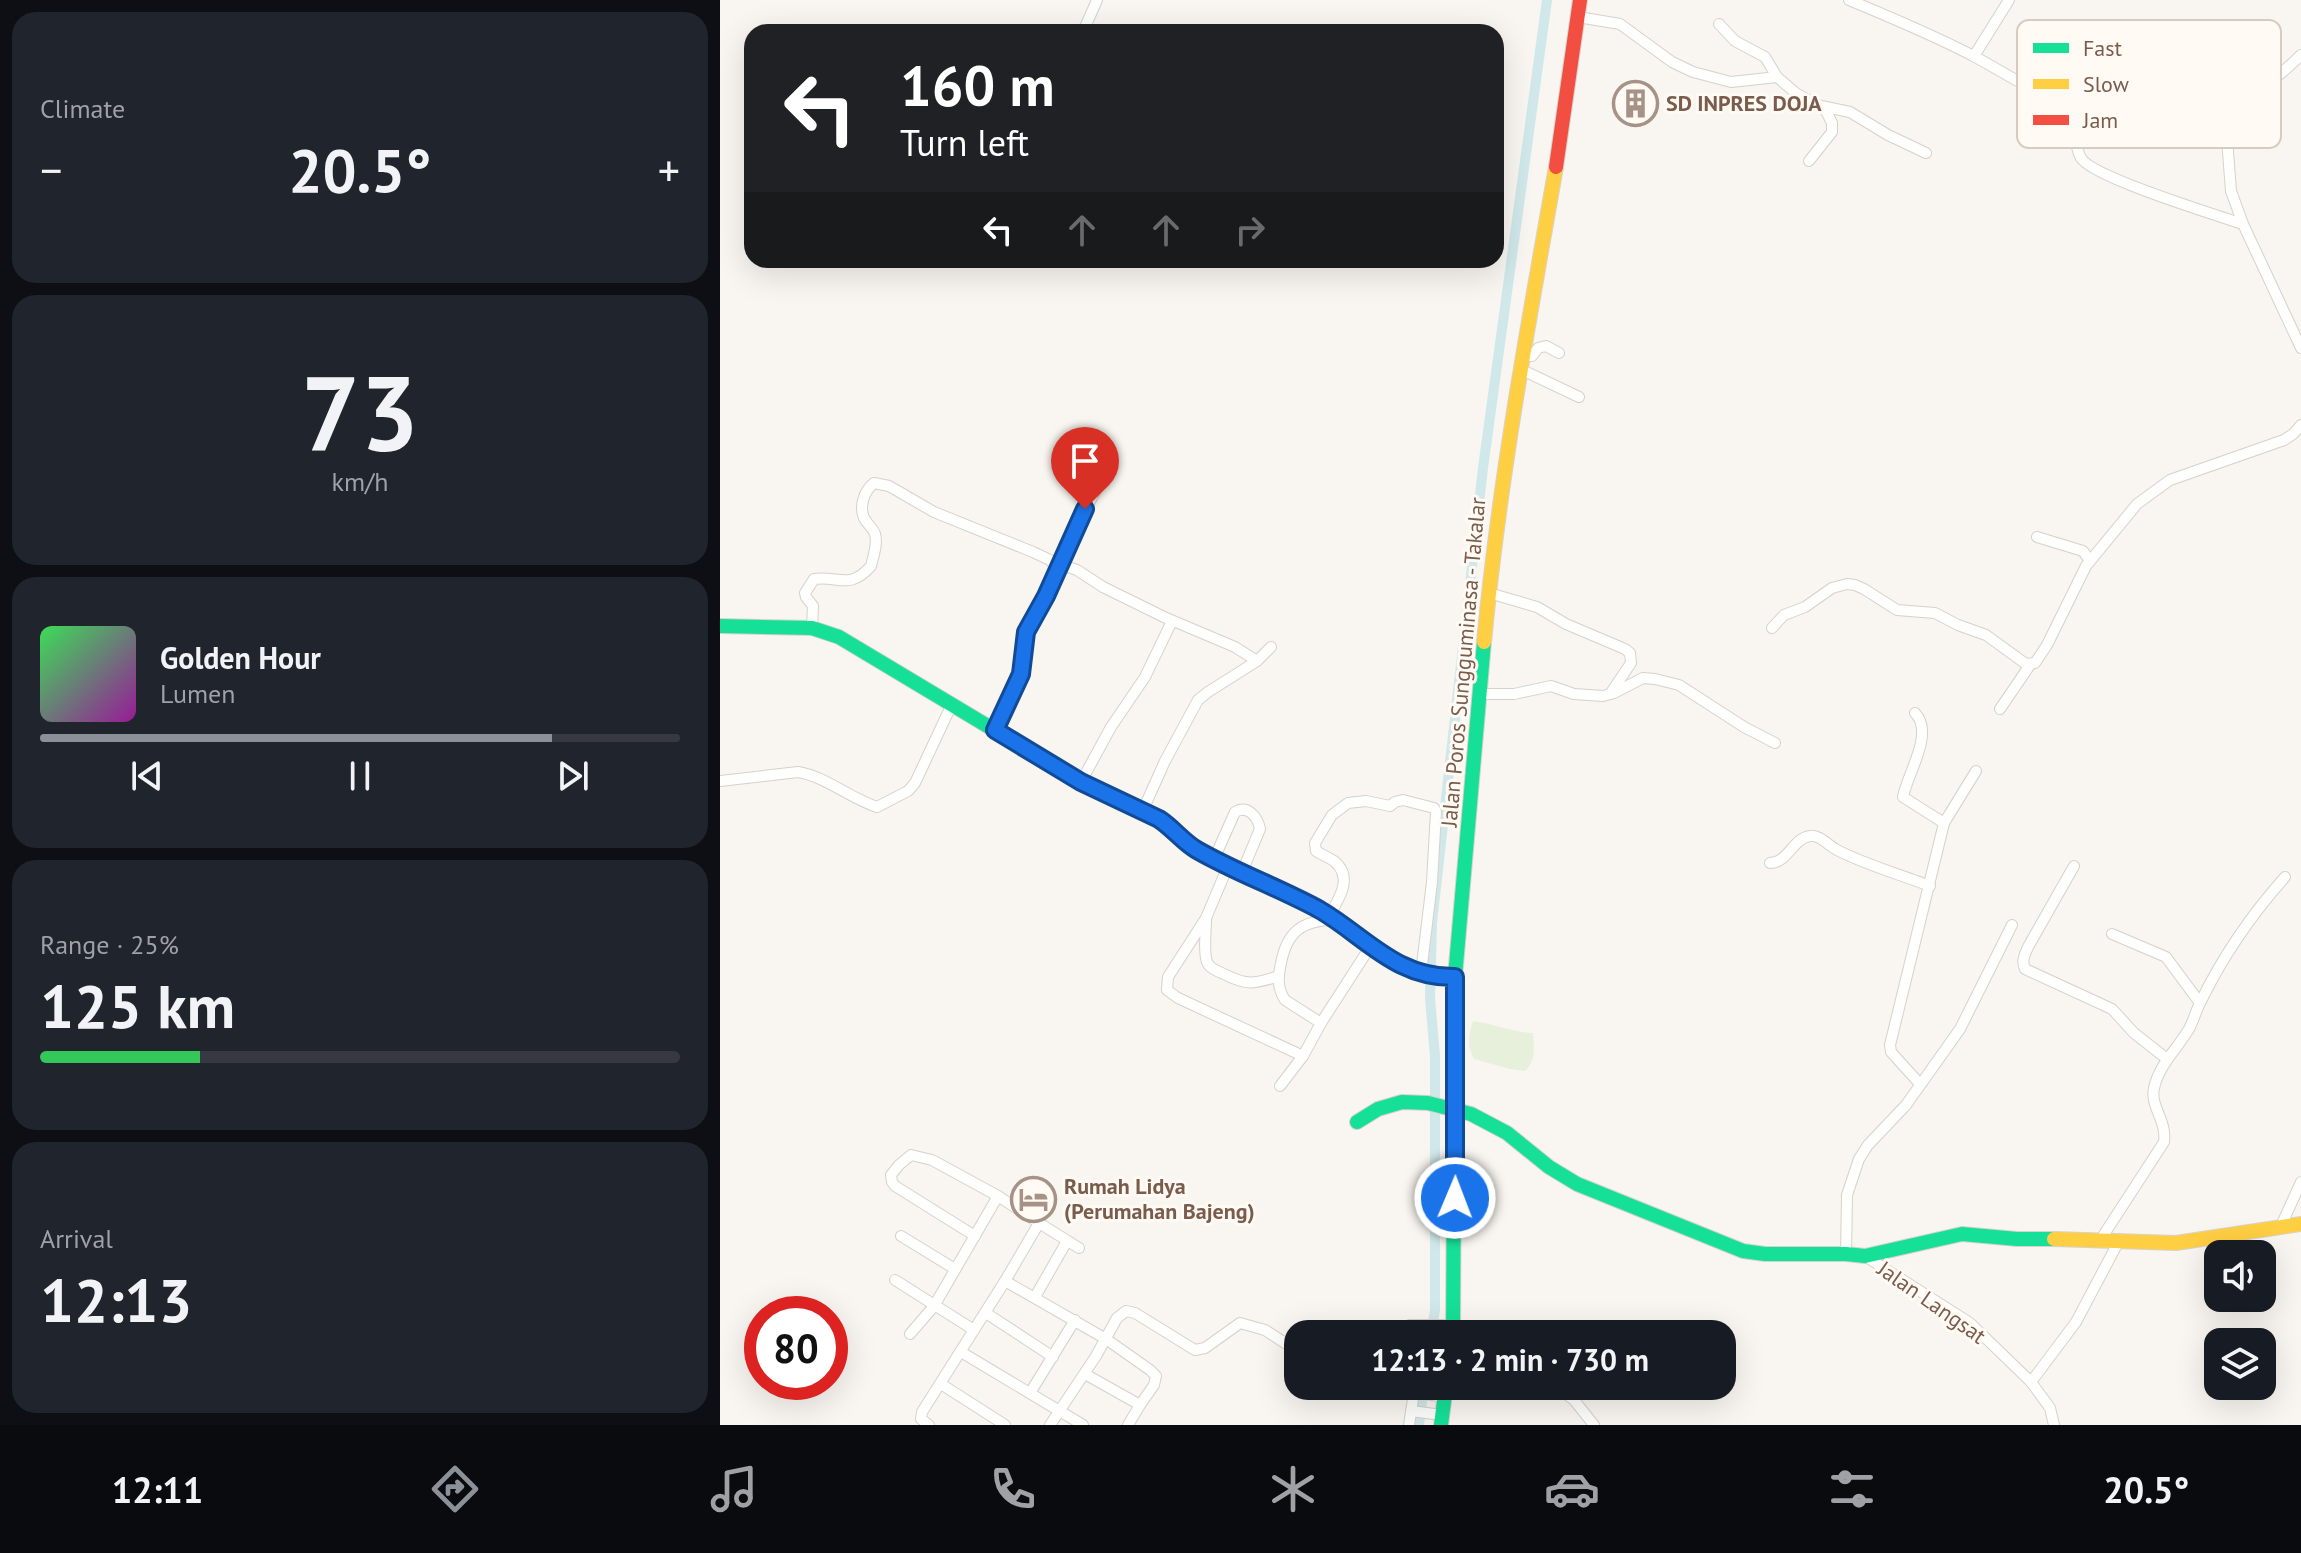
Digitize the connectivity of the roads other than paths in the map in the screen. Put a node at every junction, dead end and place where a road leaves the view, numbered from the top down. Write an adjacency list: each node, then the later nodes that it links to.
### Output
1 (1097, 0): 6 (street)
2 (1580, 0): 5 (main road, Jalan Poros Sungguminasa - Takalar)
3 (1849, 0): 9 (street)
4 (2009, 0): 9 (street)
5 (1578, 17): 11 (street); 21 (main road, Jalan Poros Sungguminasa - Takalar)
6 (1086, 24)
7 (1719, 24): 11 (street)
8 (2301, 55): 10 (street)
9 (1974, 56): 12 (street)
10 (2281, 71)
11 (1777, 77): 13 (street)
12 (2017, 79)
13 (1824, 107): 16 (street); 17 (street)
14 (2078, 148): 18 (street)
15 (2228, 148): 18 (street)
16 (1926, 153)
17 (1809, 161)
18 (2243, 224): 19 (street)
19 (2301, 348)
20 (1559, 353): 21 (street)
21 (1521, 362): 22 (street); 28 (main road, Jalan Poros Sungguminasa - Takalar)
22 (1579, 397)
23 (2301, 425): 26 (street)
24 (1111, 460): 27 (street)
25 (2037, 537): 26 (street)
26 (2090, 561): 35 (street)
27 (1057, 569): 29 (street); 31 (street); 41 (street)
28 (1489, 593): 36 (main road, Jalan Poros Sungguminasa - Takalar); 37 (street)
29 (1172, 621): 34 (street); 45 (street)
30 (720, 626): 31 (main road)
31 (812, 628): 38 (main road)
32 (1772, 628): 35 (street)
33 (1271, 647): 34 (street)
34 (1257, 661): 46 (street)
35 (2030, 665): 39 (street)
36 (1481, 694): 37 (street); 61 (main road, Jalan Poros Sungguminasa - Takalar)
37 (1609, 695): 42 (street)
38 (952, 704): 41 (main road); 44 (street)
39 (2000, 709)
40 (1915, 713): 47 (street)
41 (995, 730): 45 (main road)
42 (1775, 743)
43 (1976, 771): 47 (street)
44 (720, 781)
45 (1081, 782): 46 (main road)
46 (1143, 810): 48 (main road)
47 (1944, 823): 53 (street)
48 (1214, 859): 51 (main road); 51 (street)
49 (1770, 863): 53 (street)
50 (2074, 866): 65 (street)
51 (1235, 869): 54 (street); 55 (main road)
52 (2285, 877): 62 (street)
53 (1930, 886): 66 (street)
54 (1206, 918): 60 (street); 64 (street)
55 (1332, 918): 58 (main road); 59 (street); 60 (street)
56 (2012, 925): 66 (street)
57 (2112, 934): 62 (street)
58 (1370, 947): 59 (main road); 63 (street)
59 (1424, 974): 61 (main road)
60 (1279, 976): 63 (street)
61 (1451, 977): 68 (main road, Jalan Poros Sungguminasa - Takalar)
62 (2200, 1003): 65 (street)
63 (1321, 1023): 64 (street)
64 (1303, 1056): 67 (street)
65 (2167, 1059): 77 (street)
66 (1920, 1084): 81 (street)
67 (1280, 1086)
68 (1451, 1108): 69 (main road); 81 (main road); 90 (main road, Jalan Poros Sungguminasa - Takalar)
69 (1357, 1122)
70 (2301, 1182): 74 (street)
71 (998, 1196): 72 (street); 76 (street); 76 (street)
72 (1039, 1223): 79 (street); 85 (street)
73 (2301, 1224): 74 (main road)
74 (2280, 1228): 78 (main road)
75 (901, 1236): 83 (street)
76 (975, 1236): 83 (street)
77 (2101, 1239): 78 (main road); 82 (main road)
78 (2120, 1239): 98 (street)
79 (1067, 1241): 80 (street); 86 (street)
80 (1079, 1248)
81 (1846, 1254): 82 (main road)
82 (1865, 1256): 98 (street, Jalan Langsat)
83 (955, 1269): 87 (street)
84 (895, 1280): 87 (street)
85 (1005, 1281): 86 (street); 88 (street)
86 (1035, 1297): 89 (street)
87 (934, 1306): 91 (street); 92 (street)
88 (986, 1313): 91 (street); 96 (street)
89 (1075, 1320): 93 (street); 96 (street)
90 (1450, 1320)
91 (974, 1330): 95 (street)
92 (910, 1334)
93 (1106, 1339): 94 (street); 97 (street); 103 (street)
94 (1284, 1342)
95 (961, 1352): 99 (street); 100 (street)
96 (1053, 1357): 100 (street)
97 (1085, 1374): 103 (street); 105 (street)
98 (2031, 1382): 114 (street, Jalan Langsat)
99 (941, 1384): 107 (street); 108 (street)
100 (1030, 1393): 105 (street)
101 (1414, 1400): 104 (street)
102 (1574, 1400): 113 (street)
103 (1140, 1405): 111 (street)
104 (1413, 1411): 106 (street); 112 (street)
105 (1060, 1412): 109 (street); 110 (street)
106 (1438, 1418)
107 (929, 1425)
108 (1005, 1425)
109 (1050, 1425)
110 (1083, 1425)
111 (1128, 1425)
112 (1409, 1425)
113 (1594, 1425)
114 (2054, 1425)

